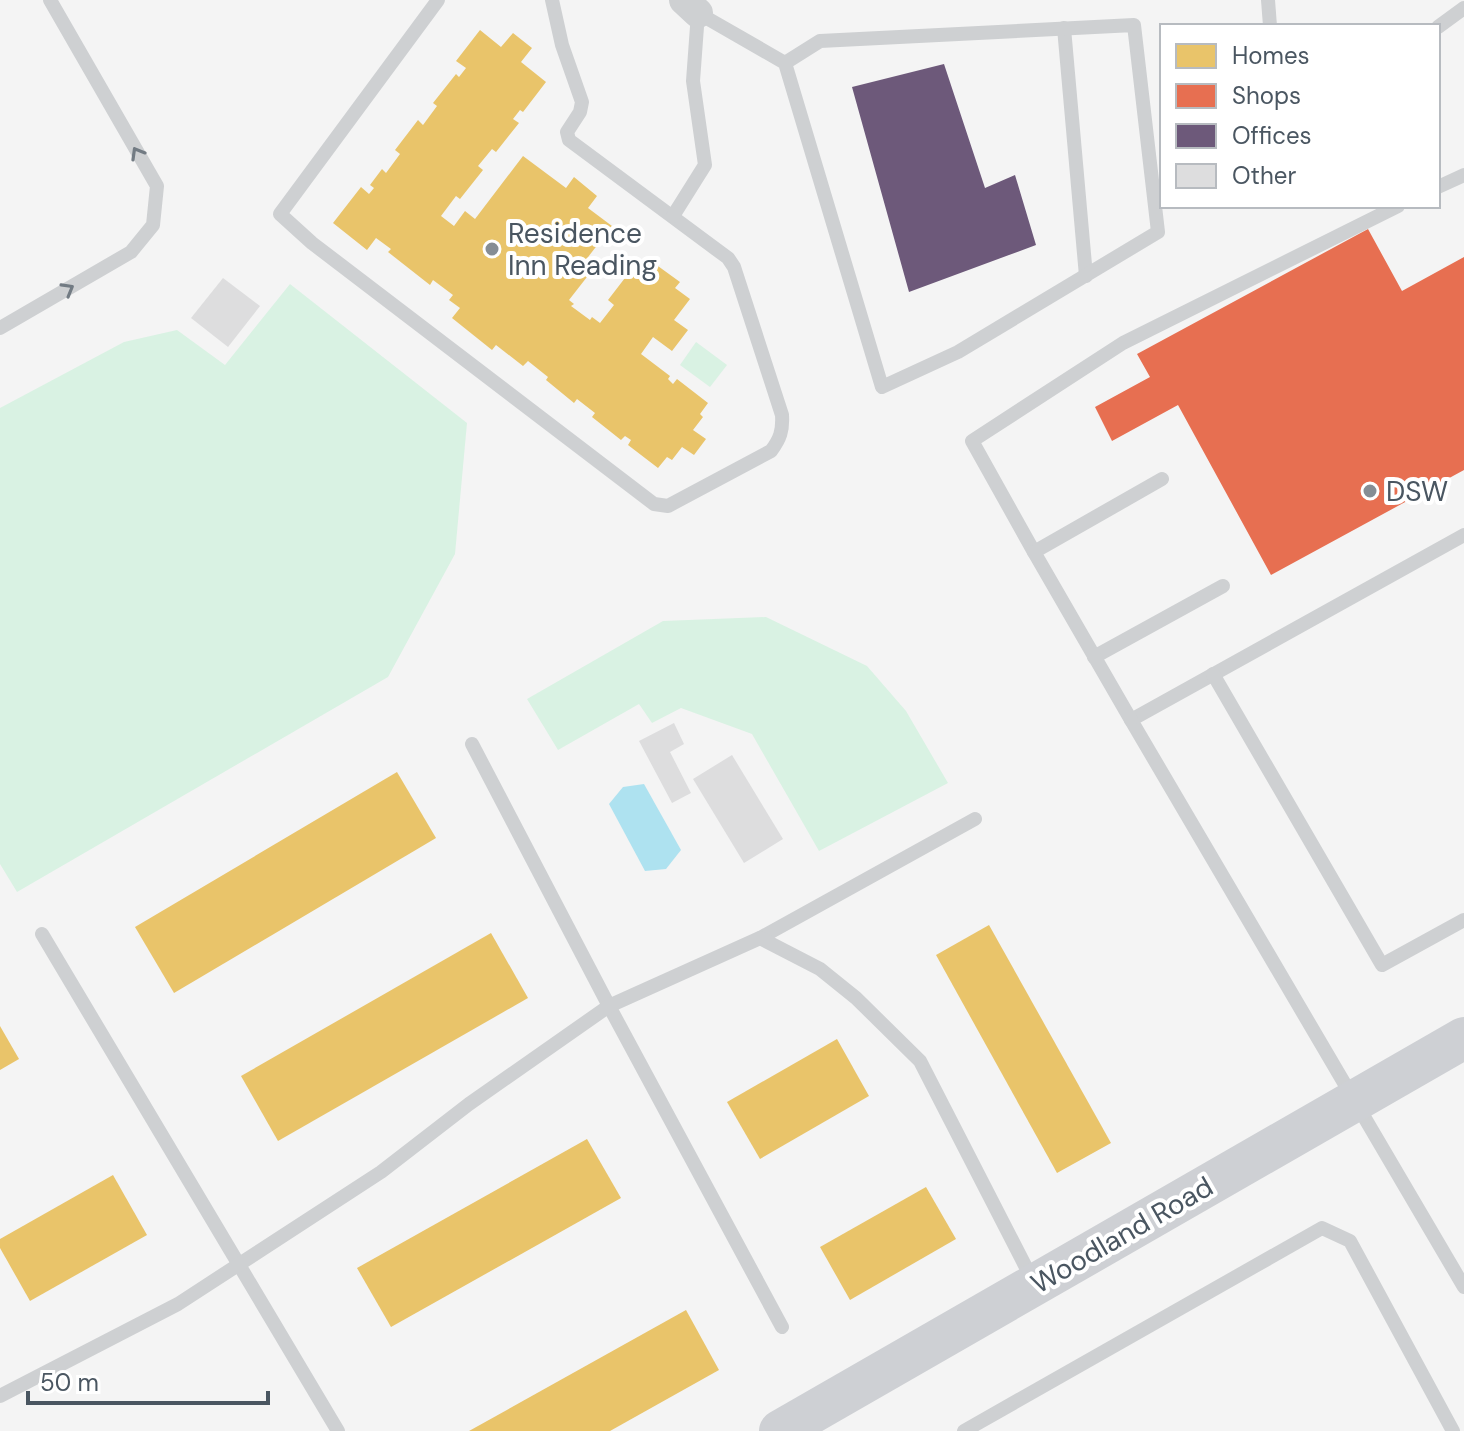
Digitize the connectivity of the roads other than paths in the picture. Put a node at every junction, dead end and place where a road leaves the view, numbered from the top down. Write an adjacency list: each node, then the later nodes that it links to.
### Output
1 (50, 0): 16 (lane, one-way to 1)
2 (438, 0): 14 (lane)
3 (552, 0): 14 (lane)
4 (1268, 0): 7 (lane)
5 (691, 6): 10 (lane); 14 (lane)
6 (1464, 8): 8 (lane)
7 (1270, 24)
8 (1440, 26)
9 (1064, 28): 10 (lane); 15 (lane); 15 (lane)
10 (785, 63): 15 (lane)
11 (1464, 175): 12 (lane)
12 (1440, 186)
13 (1394, 208): 19 (lane)
14 (673, 216)
15 (1086, 276)
16 (0, 328)
17 (1162, 479): 19 (lane)
18 (1464, 535): 22 (lane)
19 (1034, 552): 21 (lane)
20 (1223, 586): 21 (lane)
21 (1094, 657): 23 (lane)
22 (1213, 674): 23 (lane); 26 (lane)
23 (1131, 720): 31 (lane)
24 (472, 744): 29 (lane)
25 (975, 819): 28 (lane)
26 (1464, 920)
27 (42, 934): 32 (lane)
28 (760, 938): 29 (lane); 33 (lane)
29 (609, 1006): 32 (lane); 35 (lane)
30 (1464, 1038): 31 (main road, Woodland Road)
31 (1354, 1103): 33 (main road, Woodland Road); 34 (lane)
32 (238, 1264): 36 (lane); 37 (lane)
33 (1035, 1285): 38 (main road, Woodland Road)
34 (1464, 1287)
35 (782, 1327)
36 (0, 1396)
37 (338, 1431)
38 (780, 1431)
39 (964, 1431): 40 (lane)
40 (1453, 1431)

